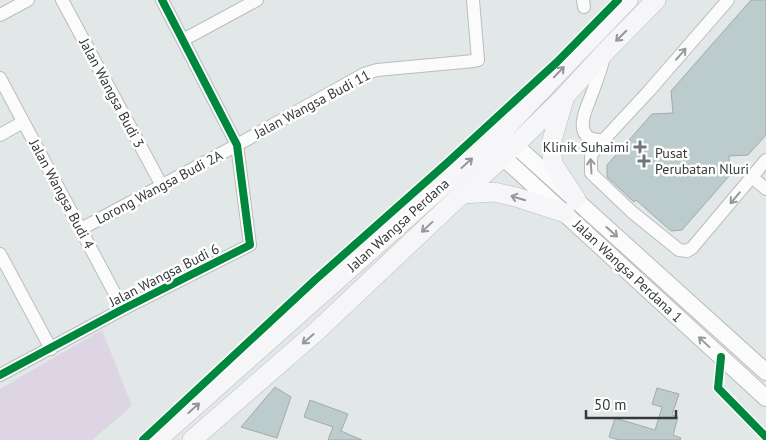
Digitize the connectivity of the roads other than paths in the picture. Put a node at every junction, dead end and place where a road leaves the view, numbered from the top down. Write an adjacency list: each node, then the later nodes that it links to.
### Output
1 (28, 0): 9 (street)
2 (62, 0): 22 (street, Jalan Wangsa Budi 3)
3 (162, 0): 10 (street)
4 (257, 0): 10 (street)
5 (473, 0): 18 (street, Jalan Wangsa Budi 11)
6 (628, 0): 16 (main road, Jalan Wangsa Perdana, one-way to 6)
7 (656, 0): 11 (main road, Jalan Wangsa Perdana, one-way to 11)
8 (728, 0): 17 (street, one-way to 8)
9 (0, 15)
10 (183, 40): 18 (street)
11 (606, 51): 13 (main road, Jalan Wangsa Perdana); 17 (street)
12 (0, 78): 14 (street, Jalan Wangsa Budi 4)
13 (564, 97): 19 (main road, Jalan Wangsa Perdana); 25 (main road)
14 (24, 122): 15 (street); 26 (street, Jalan Wangsa Budi 4)
15 (0, 135)
16 (495, 138): 19 (street, Jalan Wangsa Perdana 1); 33 (main road, Jalan Wangsa Perdana, one-way to 16)
17 (604, 141): 21 (street, one-way to 17)
18 (237, 145): 22 (street, Lorong Wangsa Budi 2A); 28 (street, Jalan Wangsa Budi 6)
19 (509, 151): 24 (main road, Jalan Wangsa Perdana); 25 (street, Jalan Wangsa Perdana 1)
20 (766, 160): 21 (street)
21 (752, 177): 23 (street)
22 (162, 186): 26 (street, Lorong Wangsa Budi 2A)
23 (766, 189)
24 (462, 194): 25 (main road, one-way to 24); 34 (main road, Jalan Wangsa Perdana, one-way to 34)
25 (571, 206): 30 (street, Jalan Wangsa Perdana 1, one-way to 30); 32 (street, Jalan Wangsa Perdana 1, one-way to 25)
26 (81, 228): 28 (street, Jalan Wangsa Budi 4)
27 (0, 254): 29 (street)
28 (123, 309): 29 (street, Jalan Wangsa Budi 6)
29 (51, 349): 31 (street, Jalan Wangsa Budi 6)
30 (766, 372)
31 (0, 375)
32 (766, 398)
33 (157, 440)
34 (192, 440)

